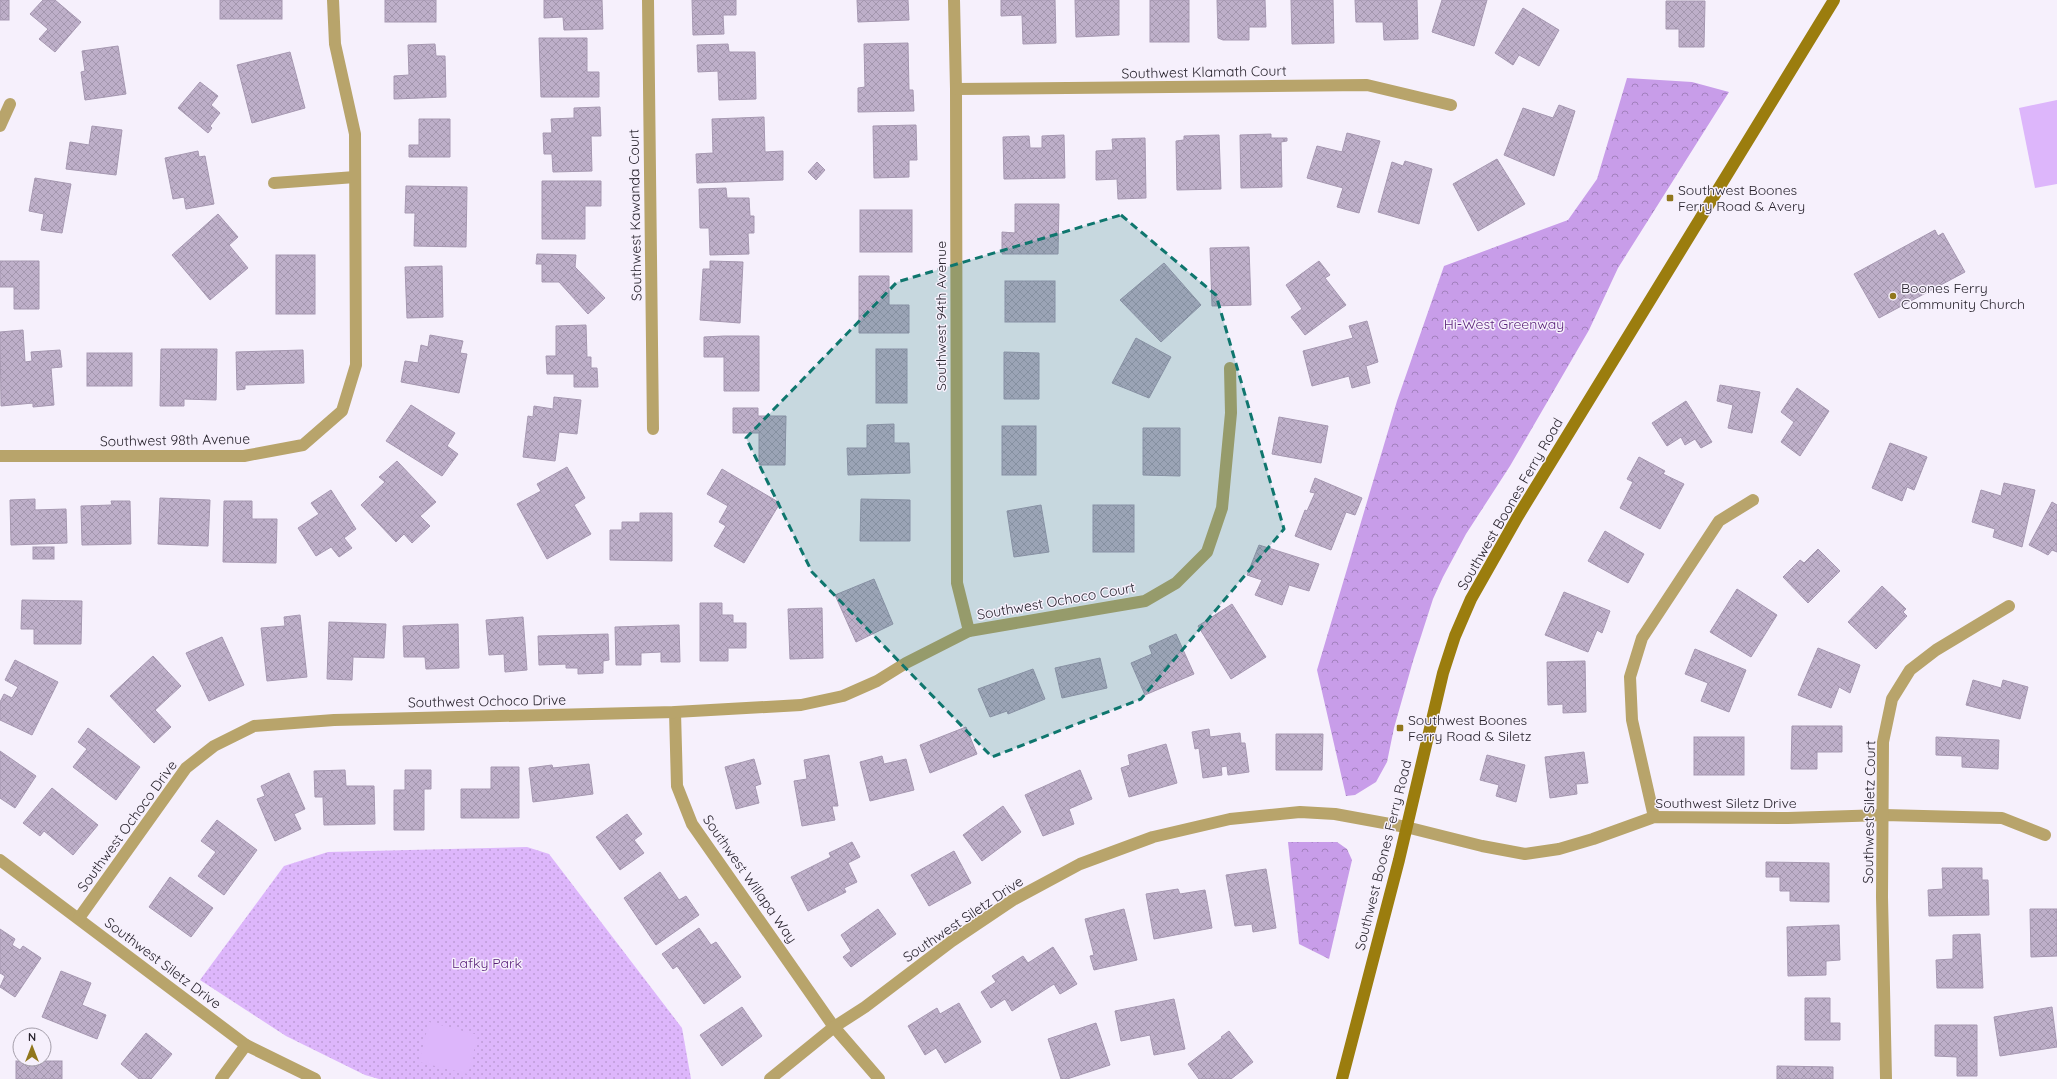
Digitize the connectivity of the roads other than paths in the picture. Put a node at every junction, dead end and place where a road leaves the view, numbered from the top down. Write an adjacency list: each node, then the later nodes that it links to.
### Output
1 (333, 0): 9 (street, Southwest 98th Avenue)
2 (648, 0): 12 (street, Southwest Kawanda Court)
3 (954, 0): 5 (street, Southwest 94th Avenue)
4 (1834, 0): 20 (main road, Southwest Boones Ferry Road)
5 (956, 89): 7 (street, Southwest Klamath Court); 16 (street, Southwest 94th Avenue)
6 (10, 104): 8 (street)
7 (1451, 104)
8 (0, 126)
9 (355, 177): 10 (street); 13 (street, Southwest 98th Avenue)
10 (274, 183)
11 (1230, 368): 16 (street, Southwest Ochoco Court)
12 (653, 429)
13 (0, 456)
14 (1753, 500): 19 (street)
15 (2009, 606): 18 (street, Southwest Siletz Court)
16 (969, 631): 17 (street, Southwest Ochoco Drive)
17 (675, 712): 23 (street, Southwest Ochoco Drive); 24 (street, Southwest Willapa Way)
18 (1884, 815): 19 (street, Southwest Siletz Drive); 21 (street, Southwest Siletz Drive); 31 (street, Southwest Siletz Court)
19 (1654, 817): 20 (street, Southwest Siletz Drive)
20 (1406, 827): 24 (street, Southwest Siletz Drive); 30 (main road, Southwest Boones Ferry Road)
21 (2045, 835)
22 (0, 860): 23 (street, Southwest Siletz Drive)
23 (79, 918): 25 (street, Southwest Siletz Drive)
24 (834, 1027): 28 (street, Southwest Siletz Drive); 29 (street, Southwest Willapa Way)
25 (246, 1045): 26 (street); 27 (street, Southwest Siletz Drive)
26 (221, 1079)
27 (315, 1079)
28 (770, 1079)
29 (879, 1079)
30 (1342, 1079)
31 (1886, 1079)

